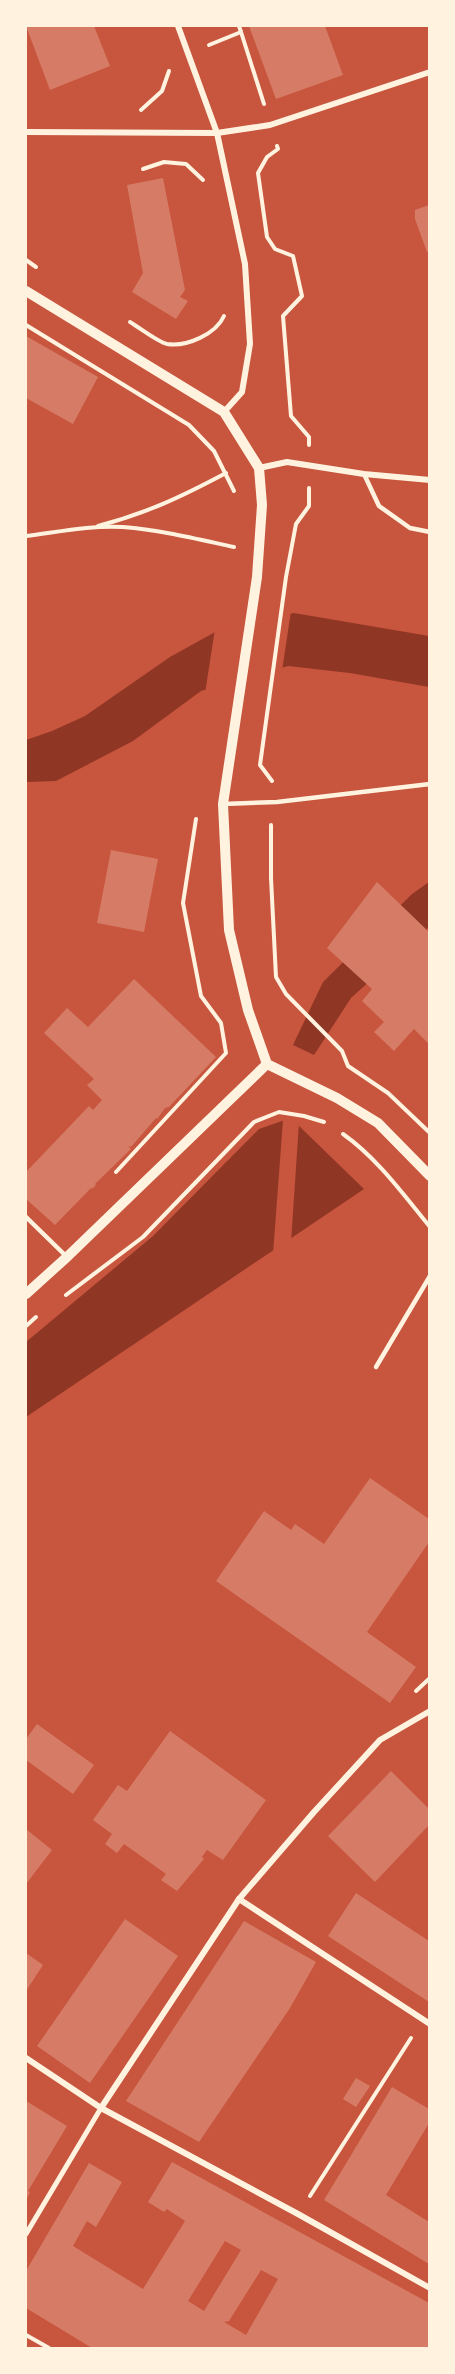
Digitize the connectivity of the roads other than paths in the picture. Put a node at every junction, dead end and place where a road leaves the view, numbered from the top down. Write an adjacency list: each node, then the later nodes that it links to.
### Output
1 (178, 26): 4 (street)
2 (429, 72): 4 (street)
3 (26, 132): 4 (street)
4 (217, 133): 6 (street)
5 (26, 291): 6 (street)
6 (224, 412): 7 (street)
7 (259, 468): 8 (street); 12 (street)
8 (364, 474): 9 (street); 10 (lane)
9 (429, 480)
10 (429, 532)
11 (429, 784): 12 (lane)
12 (223, 804): 13 (street)
13 (267, 1064): 14 (street); 16 (street)
14 (429, 1176)
15 (26, 1216): 16 (lane)
16 (67, 1257): 18 (street)
17 (429, 1276): 19 (lane)
18 (26, 1294)
19 (376, 1367)
20 (429, 1711): 21 (street)
21 (239, 1899): 22 (street); 24 (street)
22 (426, 2021)
23 (26, 2058): 24 (street)
24 (101, 2108): 25 (street); 26 (street)
25 (26, 2234)
26 (429, 2288)

